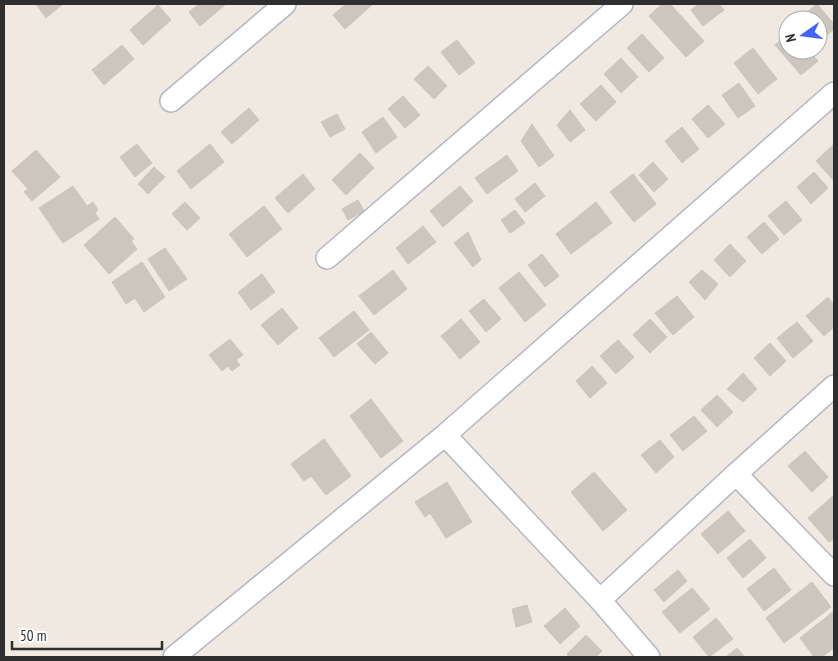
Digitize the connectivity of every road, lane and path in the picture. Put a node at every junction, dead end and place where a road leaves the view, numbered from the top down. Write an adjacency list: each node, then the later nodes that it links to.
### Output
1 (285, 4): 4 (street)
2 (622, 4): 5 (street)
3 (834, 93): 7 (street)
4 (171, 101)
5 (327, 258)
6 (834, 386): 8 (street)
7 (445, 435): 10 (street); 11 (street)
8 (736, 474): 9 (street); 10 (street)
9 (834, 575)
10 (600, 600): 12 (street)
11 (174, 657)
12 (649, 657)

